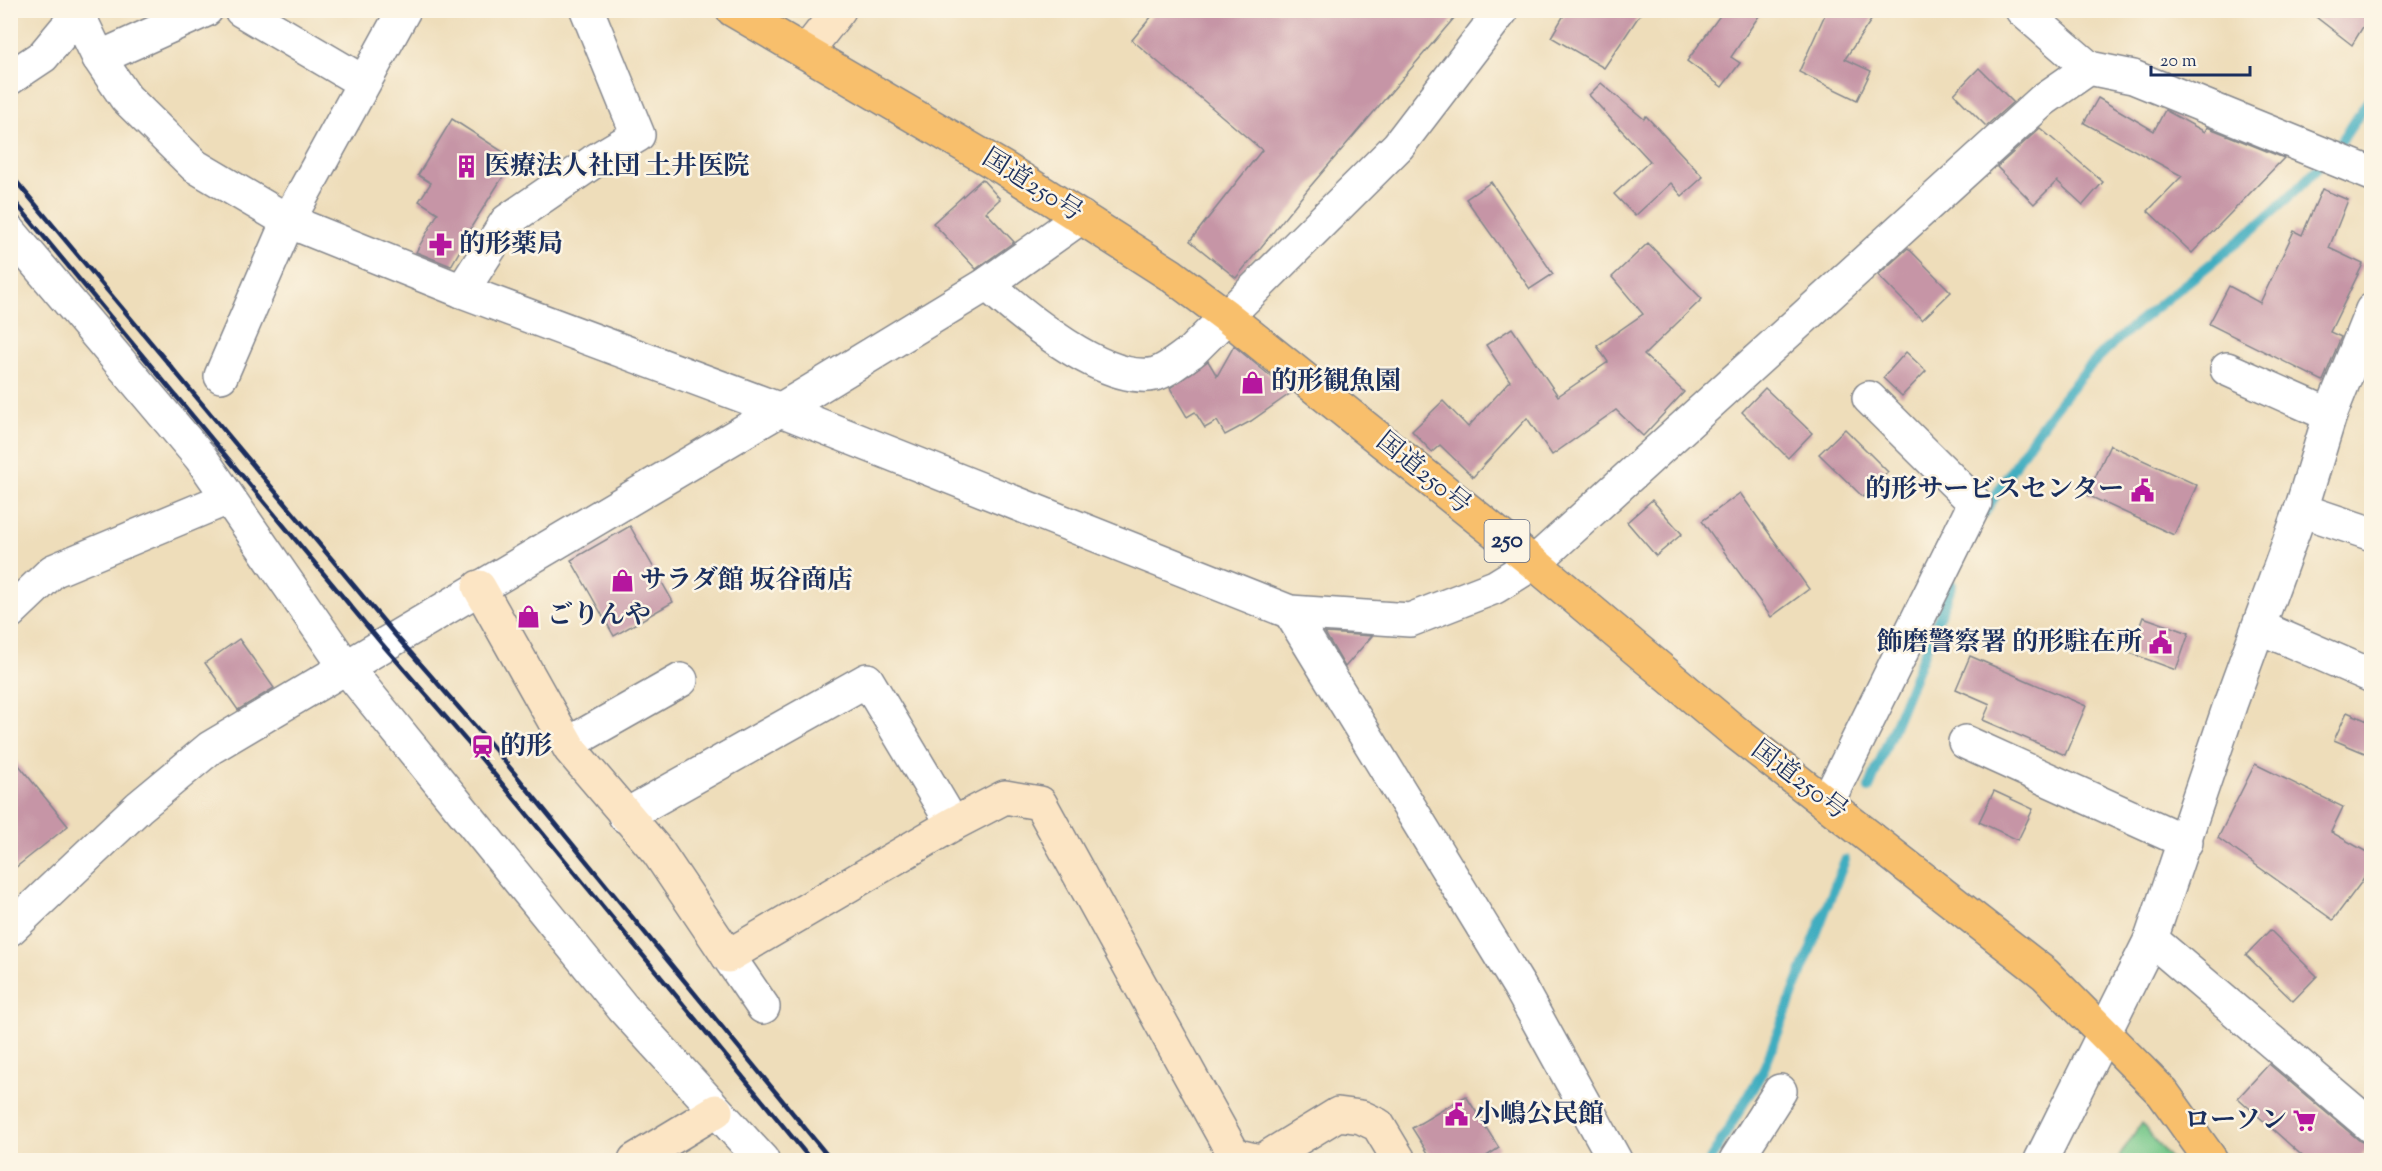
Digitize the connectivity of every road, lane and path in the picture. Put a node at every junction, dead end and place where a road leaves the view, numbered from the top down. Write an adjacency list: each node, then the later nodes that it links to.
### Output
1 (206, 10): 11 (street)
2 (241, 10): 14 (street)
3 (404, 10): 14 (street)
4 (587, 10): 20 (street)
5 (733, 10): 10 (highway, 国道250号 / 250)
6 (839, 10): 10 (street)
7 (1502, 10): 22 (street)
8 (2022, 10): 12 (street)
9 (76, 13): 11 (street); 13 (street)
10 (806, 52): 16 (highway, 国道250号 / 250)
11 (99, 58): 17 (street)
12 (2089, 68): 15 (street); 31 (street)
13 (10, 78)
14 (363, 82): 17 (street)
15 (2360, 169)
16 (1081, 217): 19 (street); 22 (highway, 国道250号 / 250)
17 (288, 221): 20 (street); 24 (street)
18 (10, 232): 28 (street)
19 (987, 284): 22 (street); 26 (street)
20 (462, 291): 26 (street)
21 (2372, 310): 27 (street)
22 (1226, 316): 31 (highway, 国道250号 / 250)
23 (2227, 369): 27 (street)
24 (221, 376)
25 (1869, 398): 41 (street)
26 (781, 410): 32 (street); 34 (street)
27 (2330, 414): 29 (street)
28 (228, 498): 33 (street); 36 (street)
29 (2301, 510): 30 (street); 35 (street)
30 (2372, 534)
31 (1534, 563): 34 (street); 41 (highway, 国道250号 / 250)
32 (479, 587): 36 (street); 40 (street)
33 (10, 612)
34 (1290, 612): 58 (street)
35 (2259, 627): 37 (street); 44 (street)
36 (345, 666): 45 (street); 51 (street)
37 (2372, 676)
38 (681, 680): 40 (street)
39 (1965, 741): 44 (street)
40 (568, 744): 42 (street)
41 (1827, 803): 49 (highway, 国道250号 / 250)
42 (625, 816): 43 (street); 47 (street)
43 (953, 824): 47 (street); 55 (street)
44 (2186, 842): 46 (street)
45 (10, 929)
46 (2151, 939): 49 (street); 52 (street)
47 (728, 956): 48 (street)
48 (763, 1007)
49 (2104, 1032): 60 (street); 61 (highway, 国道250号 / 250)
50 (1780, 1091): 59 (street)
51 (716, 1112): 53 (street); 54 (street)
52 (2372, 1127)
53 (635, 1161)
54 (762, 1161)
55 (1255, 1161)
56 (1263, 1161): 57 (street)
57 (1399, 1161)
58 (1616, 1161)
59 (1736, 1161)
60 (2042, 1161)
61 (2211, 1161)

